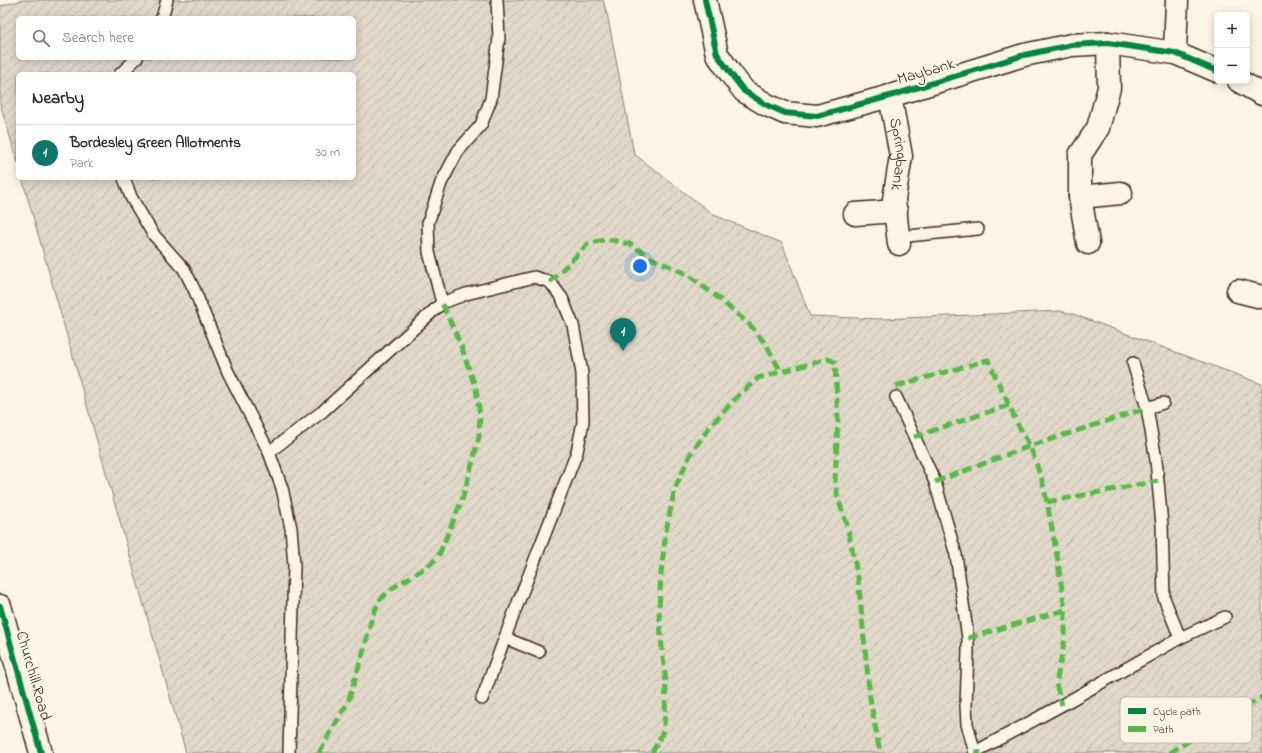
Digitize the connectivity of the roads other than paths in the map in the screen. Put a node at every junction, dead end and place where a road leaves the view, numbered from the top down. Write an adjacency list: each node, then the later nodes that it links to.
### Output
1 (167, 0): 5 (lane)
2 (497, 0): 24 (lane)
3 (705, 0): 13 (street, Maybank)
4 (1177, 0): 7 (street)
5 (163, 16)
6 (1108, 43): 7 (street, Maybank); 13 (street, Maybank); 16 (street)
7 (1175, 53): 9 (street, Maybank)
8 (135, 60): 10 (lane)
9 (1214, 70)
10 (122, 72)
11 (1244, 84): 12 (street)
12 (1262, 94)
13 (890, 96): 17 (street, Springbank)
14 (125, 180): 29 (lane)
15 (1121, 193): 16 (street)
16 (1080, 197): 21 (street)
17 (896, 212): 18 (street, Springbank); 20 (street, Springbank)
18 (855, 214)
19 (978, 229): 20 (lane)
20 (899, 240)
21 (1088, 243)
22 (1238, 292): 23 (street)
23 (1262, 297)
24 (442, 303): 29 (lane); 32 (lane)
25 (1134, 363): 28 (lane)
26 (896, 397): 36 (lane)
27 (1163, 403): 28 (lane)
28 (1147, 408): 33 (lane)
29 (269, 452): 38 (lane)
30 (0, 606): 37 (street, Churchill Road)
31 (1225, 617): 33 (lane)
32 (506, 638): 34 (lane); 35 (lane)
33 (1180, 638): 36 (lane)
34 (539, 652)
35 (482, 699)
36 (975, 752)
37 (41, 753)
38 (289, 753)

